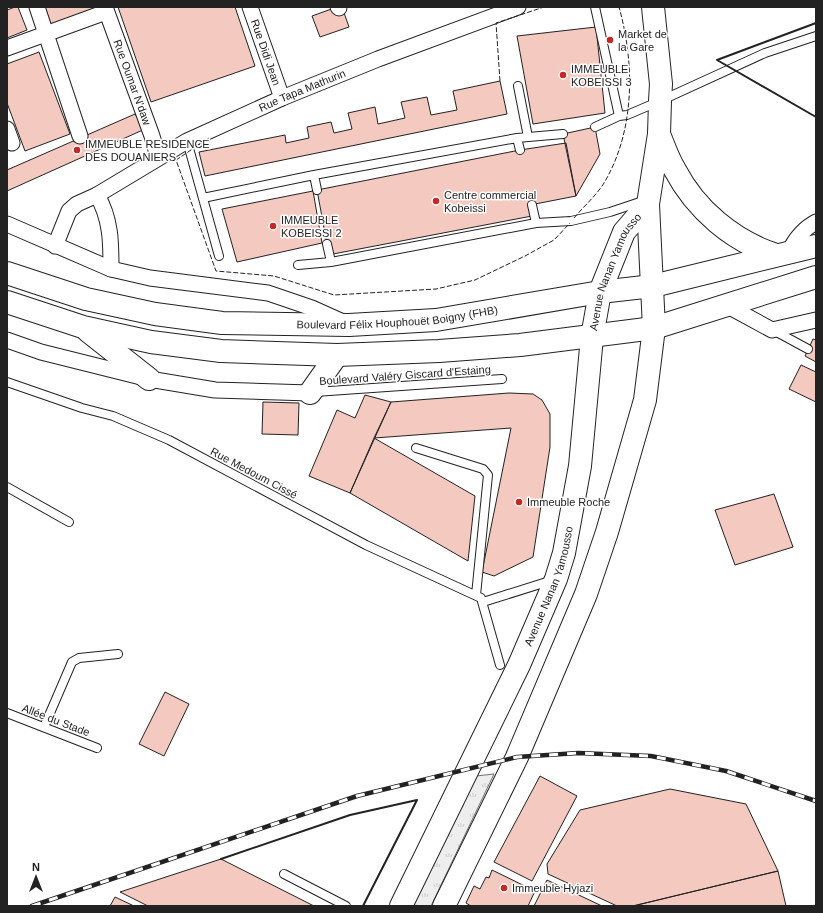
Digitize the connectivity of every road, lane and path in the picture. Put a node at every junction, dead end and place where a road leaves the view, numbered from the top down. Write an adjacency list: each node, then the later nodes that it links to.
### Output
1 (37, 7): 7 (street)
2 (250, 7): 11 (street, Rue Didi Jean)
3 (518, 7): 11 (street, Rue Tapa Mathurin)
4 (595, 7): 13 (lane)
5 (653, 7): 12 (main road, Avenue Nanan Yamousso)
6 (106, 9): 7 (street); 22 (street, Rue Oumar N'daw)
7 (46, 34): 9 (street); 17 (street)
8 (816, 36): 12 (lane)
9 (7, 48)
10 (518, 86): 18 (lane)
11 (282, 98): 20 (street, Rue Tapa Mathurin)
12 (660, 101): 13 (lane); 16 (main road, Avenue Nanan Yamousso)
13 (619, 116): 14 (lane)
14 (595, 127)
15 (563, 134): 18 (lane)
16 (659, 134): 27 (main road, Avenue Nanan Yamousso); 35 (main road)
17 (80, 136)
18 (528, 137): 19 (lane)
19 (518, 138): 21 (lane); 23 (lane)
20 (186, 141): 22 (street, Rue Tapa Mathurin); 26 (lane)
21 (520, 150)
22 (158, 157): 25 (street, Rue Tapa Mathurin)
23 (314, 175): 24 (lane); 26 (lane)
24 (317, 190)
25 (97, 195): 33 (street, Rue Tapa Mathurin); 39 (street)
26 (203, 198): 36 (lane)
27 (649, 201): 30 (lane); 42 (main road, Avenue Nanan Yamousso); 43 (main road, Avenue Nanan Yamousso)
28 (532, 205): 30 (lane)
29 (816, 222): 35 (street)
30 (536, 223): 37 (lane)
31 (7, 224): 33 (street)
32 (327, 244): 37 (lane)
33 (56, 246): 39 (street)
34 (816, 246): 35 (main road, Boulevard Félix Houphouët Boigny (FHB))
35 (782, 253): 42 (main road, Boulevard Félix Houphouët Boigny (FHB))
36 (219, 256)
37 (331, 262): 38 (lane)
38 (298, 266)
39 (111, 268): 47 (street)
40 (7, 273): 47 (main road, Boulevard Félix Houphouët Boigny (FHB))
41 (816, 277): 45 (main road)
42 (653, 286): 43 (main road, Boulevard Félix Houphouët Boigny (FHB)); 49 (main road, Avenue Nanan Yamousso)
43 (600, 292): 47 (main road, Boulevard Félix Houphouët Boigny (FHB)); 51 (main road, Avenue Nanan Yamousso)
44 (7, 302): 48 (main road)
45 (726, 305): 49 (main road); 50 (street)
46 (816, 320): 50 (street)
47 (349, 325)
48 (83, 327): 54 (main road); 56 (main road)
49 (654, 328): 51 (main road); 73 (main road, Avenue Nanan Yamousso)
50 (772, 330): 53 (lane)
51 (592, 337): 54 (main road); 62 (main road, Avenue Nanan Yamousso)
52 (7, 340): 56 (street)
53 (808, 349)
54 (337, 355): 58 (main road)
55 (502, 378): 58 (lane, Boulevard Valéry Giscard d'Estaing)
56 (149, 379): 58 (street)
57 (7, 382): 63 (lane, Rue Medoum Cissé)
58 (310, 392)
59 (416, 448): 63 (lane)
60 (7, 487): 61 (lane)
61 (69, 522)
62 (556, 579): 64 (lane); 72 (main road, Avenue Nanan Yamousso)
63 (476, 595): 64 (lane, Rue Medoum Cissé)
64 (483, 602): 66 (lane, Rue Medoum Cissé)
65 (118, 654): 68 (lane)
66 (500, 665)
67 (7, 713): 68 (lane, Allée du Stade)
68 (44, 727): 69 (lane, Allée du Stade)
69 (97, 748)
70 (284, 874): 71 (lane)
71 (346, 906)
72 (401, 906)
73 (444, 906)

